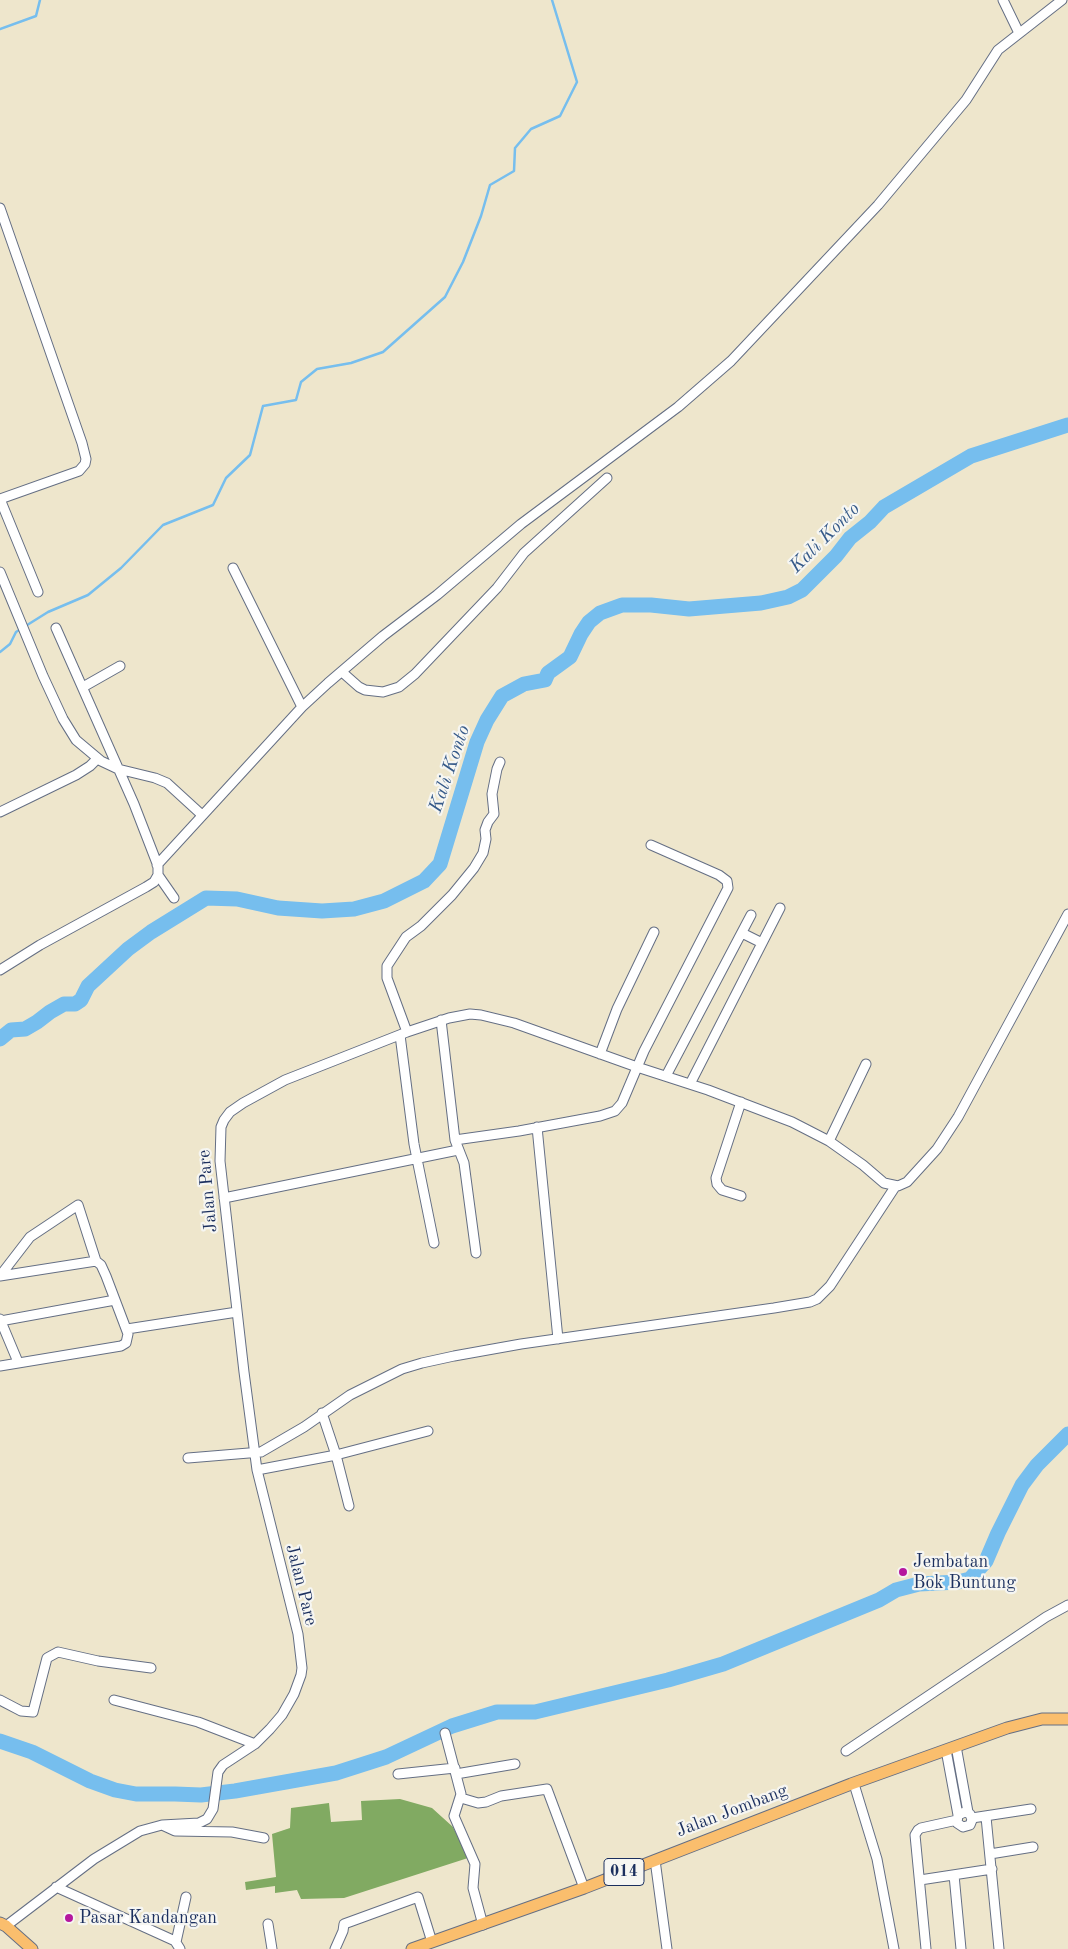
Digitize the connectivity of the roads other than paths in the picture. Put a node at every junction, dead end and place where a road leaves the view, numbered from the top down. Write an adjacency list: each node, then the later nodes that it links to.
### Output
1 (1004, 0): 3 (street)
2 (1062, 0): 3 (street)
3 (1019, 33): 12 (street)
4 (0, 208): 6 (street)
5 (607, 478): 12 (street)
6 (0, 499): 9 (street)
7 (233, 568): 14 (street)
8 (0, 572): 15 (street)
9 (38, 592)
10 (56, 628): 13 (street)
11 (120, 666): 13 (street)
12 (342, 672): 14 (street)
13 (83, 687): 17 (street)
14 (302, 706): 19 (street)
15 (97, 759): 17 (street); 18 (street)
16 (500, 762): 31 (street)
17 (118, 769): 19 (street); 21 (street)
18 (0, 812)
19 (202, 815): 21 (street)
20 (651, 845): 34 (street)
21 (158, 870): 22 (street); 29 (street)
22 (174, 898)
23 (780, 908): 28 (street)
24 (1068, 914): 43 (street)
25 (750, 915): 27 (street)
26 (654, 932): 32 (street)
27 (742, 933): 28 (street); 35 (street)
28 (762, 943): 36 (street)
29 (0, 970)
30 (441, 1020): 31 (street, Jalan Pare); 32 (street, Jalan Pare); 39 (street)
31 (403, 1034): 42 (street); 45 (street, Jalan Pare)
32 (600, 1054): 34 (street, Jalan Pare)
33 (866, 1064): 40 (street)
34 (637, 1067): 35 (street, Jalan Pare); 38 (street)
35 (666, 1076): 36 (street, Jalan Pare)
36 (690, 1084): 37 (street, Jalan Pare)
37 (741, 1102): 40 (street, Jalan Pare); 44 (street)
38 (537, 1127): 39 (street); 54 (street)
39 (455, 1140): 41 (street)
40 (829, 1141): 43 (street, Jalan Pare)
41 (458, 1150): 42 (street); 47 (street)
42 (417, 1158): 45 (street); 46 (street)
43 (896, 1186): 54 (street)
44 (741, 1196)
45 (224, 1198): 51 (street, Jalan Pare)
46 (434, 1242)
47 (476, 1253)
48 (96, 1261): 49 (street); 49 (street); 50 (street)
49 (0, 1276)
50 (115, 1300): 52 (street); 53 (street)
51 (237, 1312): 53 (street); 59 (street, Jalan Pare)
52 (0, 1320): 55 (street)
53 (127, 1329): 55 (street)
54 (558, 1339): 57 (street)
55 (18, 1362): 56 (street)
56 (0, 1366)
57 (322, 1413): 59 (street); 60 (street)
58 (428, 1431): 60 (street)
59 (255, 1454): 61 (street); 62 (street, Jalan Pare)
60 (336, 1455): 62 (street); 63 (street)
61 (188, 1458)
62 (257, 1470): 70 (street, Jalan Pare)
63 (349, 1506)
64 (1068, 1605): 72 (street)
65 (152, 1668): 66 (street)
66 (0, 1700)
67 (114, 1700): 70 (street)
68 (1068, 1719): 71 (main road, Jalan Jombang / 014)
69 (445, 1733): 74 (street)
70 (254, 1744): 81 (street, Jalan Pare)
71 (951, 1748): 76 (main road, Jalan Jombang / 014); 79 (street)
72 (846, 1751)
73 (515, 1764): 74 (street)
74 (455, 1771): 75 (street); 77 (street)
75 (398, 1774)
76 (853, 1784): 85 (main road, Jalan Jombang / 014); 102 (street)
77 (461, 1798): 90 (street); 94 (street)
78 (1030, 1810): 80 (street)
79 (964, 1816): 80 (street); 88 (street)
80 (986, 1817): 84 (street)
81 (162, 1825): 82 (street); 89 (street, Jalan Pare)
82 (264, 1838)
83 (1033, 1847): 84 (street)
84 (990, 1854): 86 (street)
85 (655, 1860): 90 (main road, Jalan Jombang / 014); 101 (street)
86 (992, 1869): 87 (street); 105 (street)
87 (954, 1875): 88 (street); 104 (street)
88 (920, 1880): 103 (street)
89 (56, 1887): 93 (street, Jalan Pare); 96 (street)
90 (584, 1888): 94 (main road, Jalan Jombang / 014)
91 (186, 1897): 96 (street)
92 (268, 1924): 98 (street)
93 (3, 1925): 97 (main road)
94 (483, 1925): 95 (main road, Jalan Jombang / 014)
95 (432, 1942): 99 (street); 100 (main road, Jalan Jombang / 014)
96 (178, 1945)
97 (32, 1949)
98 (272, 1949)
99 (335, 1949)
100 (412, 1949)
101 (667, 1949)
102 (894, 1949)
103 (926, 1949)
104 (961, 1949)
105 (999, 1949)

